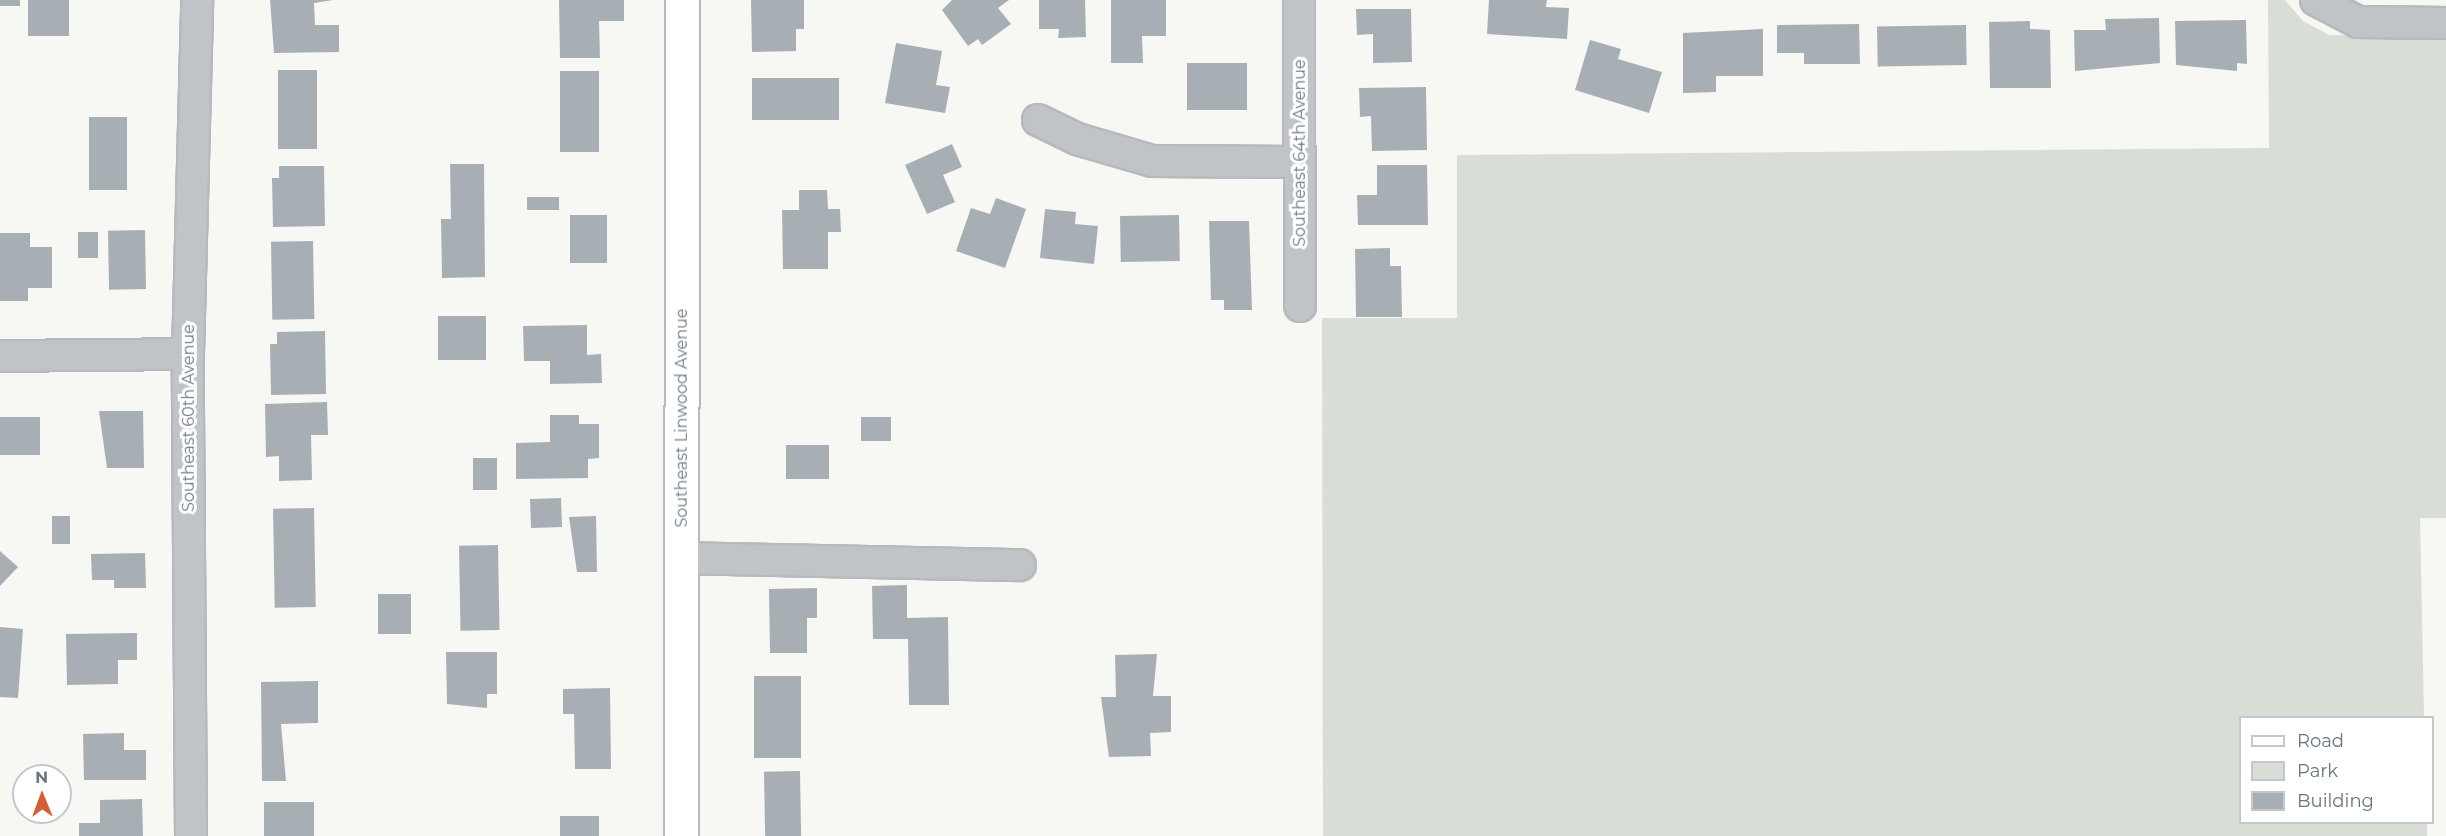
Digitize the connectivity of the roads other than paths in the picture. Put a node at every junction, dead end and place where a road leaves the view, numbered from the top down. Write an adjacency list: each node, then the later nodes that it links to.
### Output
1 (196, 0): 9 (street, Southeast 60th Avenue)
2 (682, 0): 11 (main road, Southeast Linwood Avenue)
3 (1299, 0): 7 (street, Southeast 64th Avenue)
4 (2316, 0): 5 (street)
5 (2446, 23)
6 (1038, 120): 7 (street)
7 (1299, 162): 8 (street, Southeast 64th Avenue)
8 (1300, 306)
9 (188, 354): 10 (street); 13 (street, Southeast 60th Avenue)
10 (0, 356)
11 (681, 558): 12 (street); 14 (main road, Southeast Linwood Avenue)
12 (1020, 565)
13 (191, 836)
14 (681, 836)

